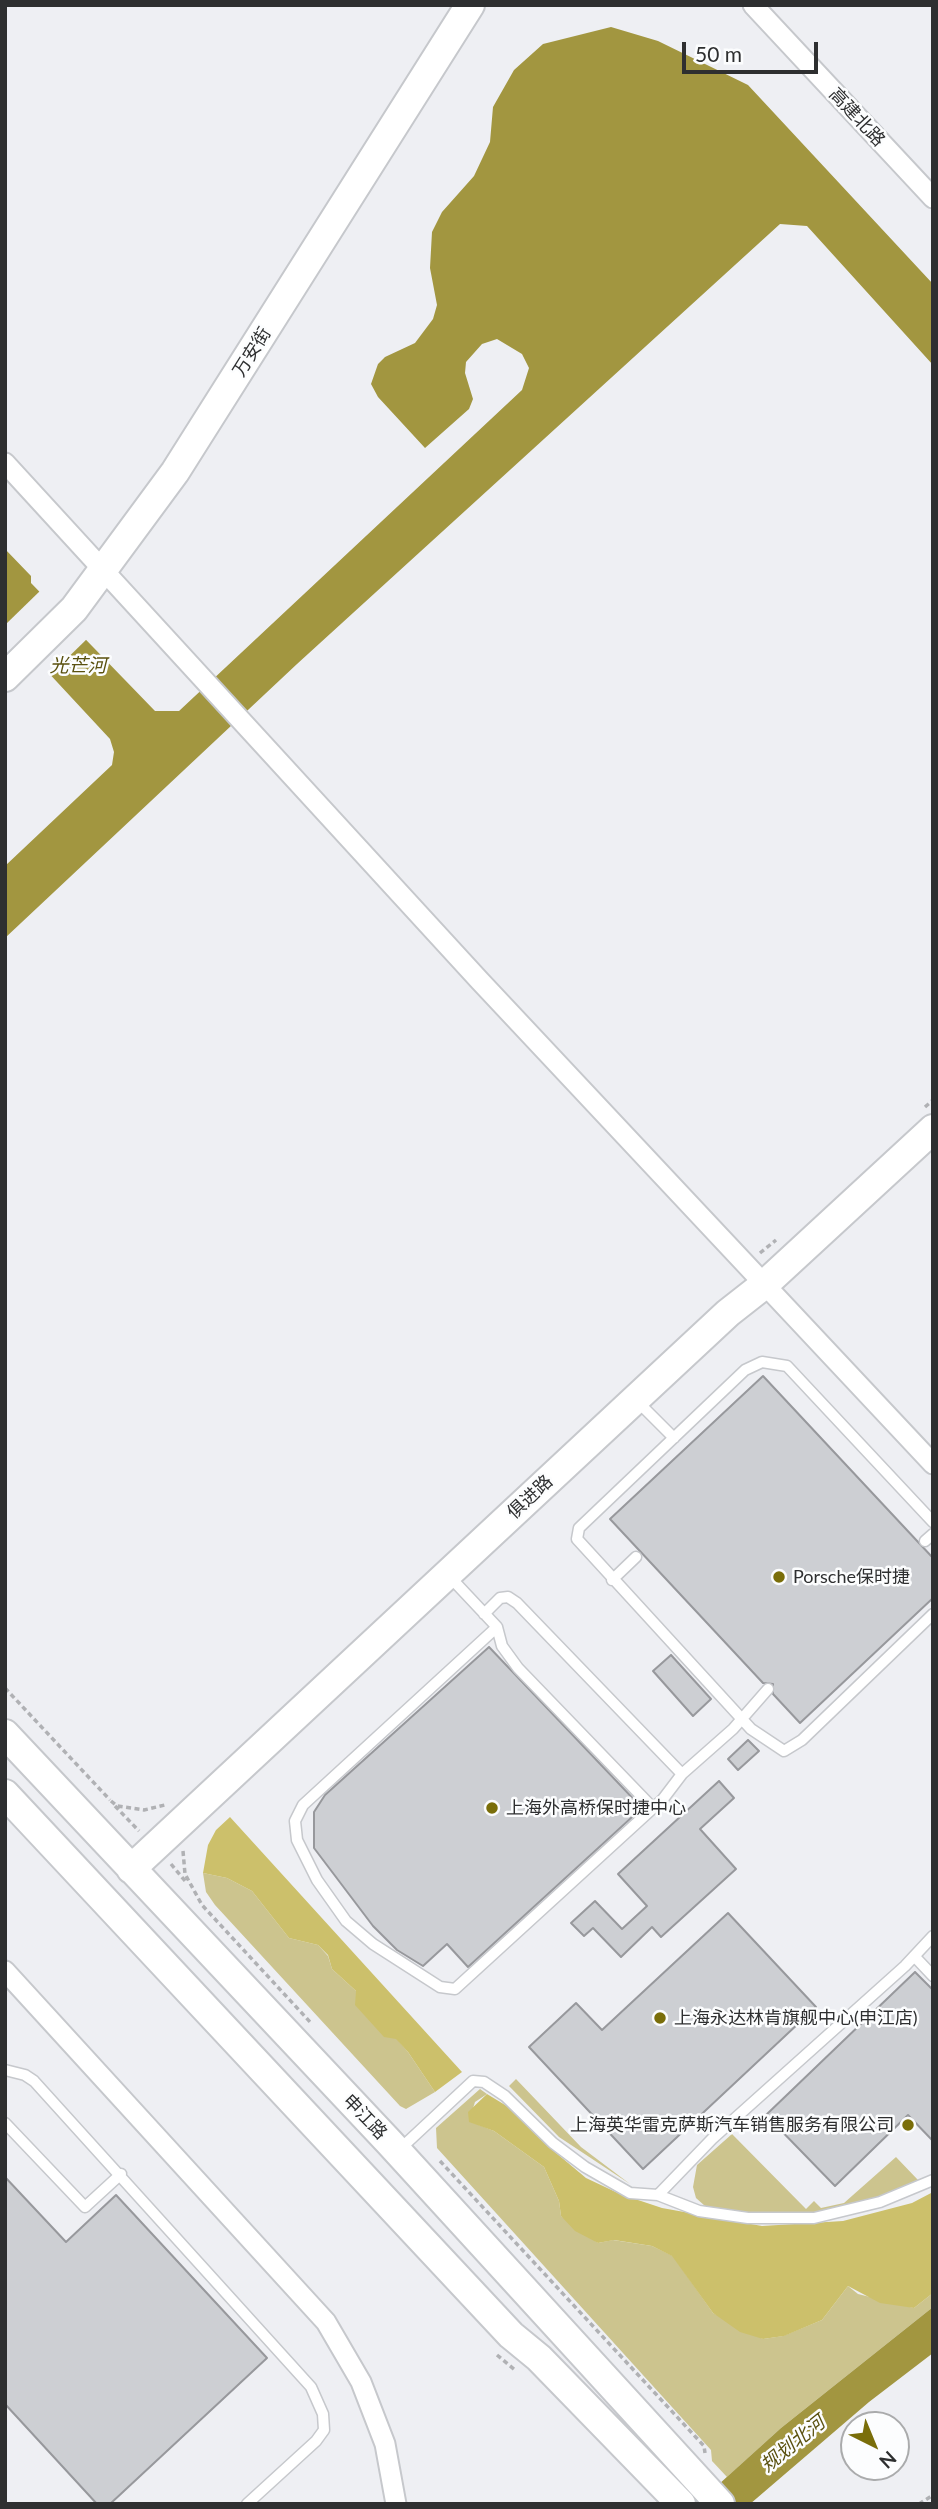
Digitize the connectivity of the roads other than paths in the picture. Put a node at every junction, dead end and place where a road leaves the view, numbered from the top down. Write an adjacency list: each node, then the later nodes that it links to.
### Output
1 (470, 5): 5 (main road, 万安街)
2 (753, 5): 3 (street, 高建北路)
3 (933, 198)
4 (5, 463): 5 (street)
5 (103, 570): 6 (main road, 万安街); 8 (street)
6 (15, 668)
7 (933, 1129): 8 (main road, 俱进路)
8 (765, 1284): 11 (street); 14 (main road, 俱进路)
9 (643, 1406): 10 (lane)
10 (674, 1438): 12 (lane); 15 (lane)
11 (933, 1464)
12 (933, 1522)
13 (636, 1557): 15 (lane)
14 (447, 1574): 16 (lane); 25 (main road, 俱进路)
15 (612, 1580): 20 (lane)
16 (484, 1614): 18 (lane); 22 (lane)
17 (933, 1614): 20 (lane)
18 (497, 1627): 24 (lane); 24 (lane)
19 (768, 1689): 20 (lane)
20 (741, 1718): 22 (lane)
21 (5, 1734): 25 (main road, 申江路)
22 (682, 1774): 24 (lane)
23 (5, 1794): 36 (main road)
24 (653, 1808)
25 (131, 1869): 32 (main road, 申江路)
26 (933, 1936): 27 (lane)
27 (915, 1956): 28 (lane); 35 (lane)
28 (933, 1976)
29 (9, 1983): 38 (street)
30 (5, 2070): 33 (lane)
31 (5, 2123): 33 (lane)
32 (397, 2151): 35 (lane); 39 (main road, 申江路)
33 (121, 2174): 37 (lane)
34 (933, 2180): 35 (lane)
35 (658, 2195)
36 (678, 2500)
37 (247, 2504)
38 (396, 2504)
39 (720, 2504)

